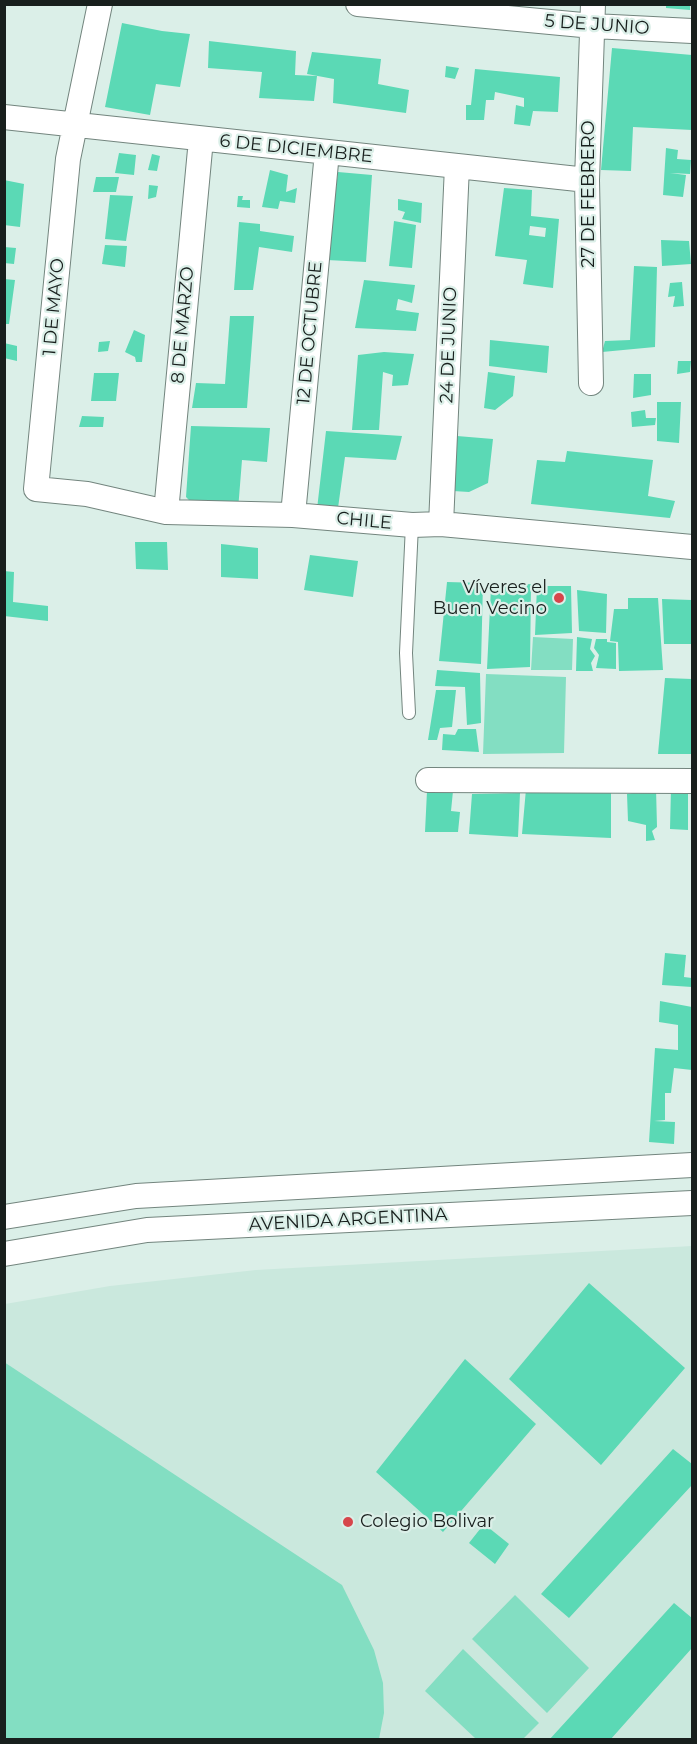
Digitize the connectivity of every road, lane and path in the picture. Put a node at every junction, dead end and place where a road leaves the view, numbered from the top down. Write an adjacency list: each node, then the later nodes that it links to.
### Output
1 (100, 4): 7 (street)
2 (358, 4): 3 (street, 5 DE JUNIO)
3 (447, 8): 4 (street, 5 DE JUNIO)
4 (593, 15): 5 (street, 5 DE JUNIO); 11 (street, 27 DE FEBRERO)
5 (693, 31)
6 (4, 117): 7 (street, 6 DE DICIEMBRE)
7 (76, 125): 8 (street, 6 DE DICIEMBRE); 13 (street, 1 DE MAYO)
8 (201, 139): 9 (street, 6 DE DICIEMBRE); 14 (street, 8 DE MARZO)
9 (327, 152): 10 (street, 6 DE DICIEMBRE); 15 (street, 12 DE OCTUBRE)
10 (457, 166): 11 (street, 6 DE DICIEMBRE); 16 (street, 24 DE JUNIO)
11 (587, 180): 12 (street, 27 DE FEBRERO)
12 (591, 383)
13 (36, 489): 14 (street, CHILE)
14 (166, 512): 15 (street, CHILE)
15 (293, 514): 17 (street, CHILE)
16 (441, 524): 17 (street, CHILE); 18 (street, CHILE)
17 (412, 525): 19 (lane)
18 (693, 547)
19 (410, 714)
20 (428, 780): 21 (street)
21 (693, 781)
22 (693, 1165): 24 (street, AVENIDA ARGENTINA)
23 (693, 1203): 25 (street, AVENIDA ARGENTINA)
24 (4, 1217)
25 (4, 1254)

